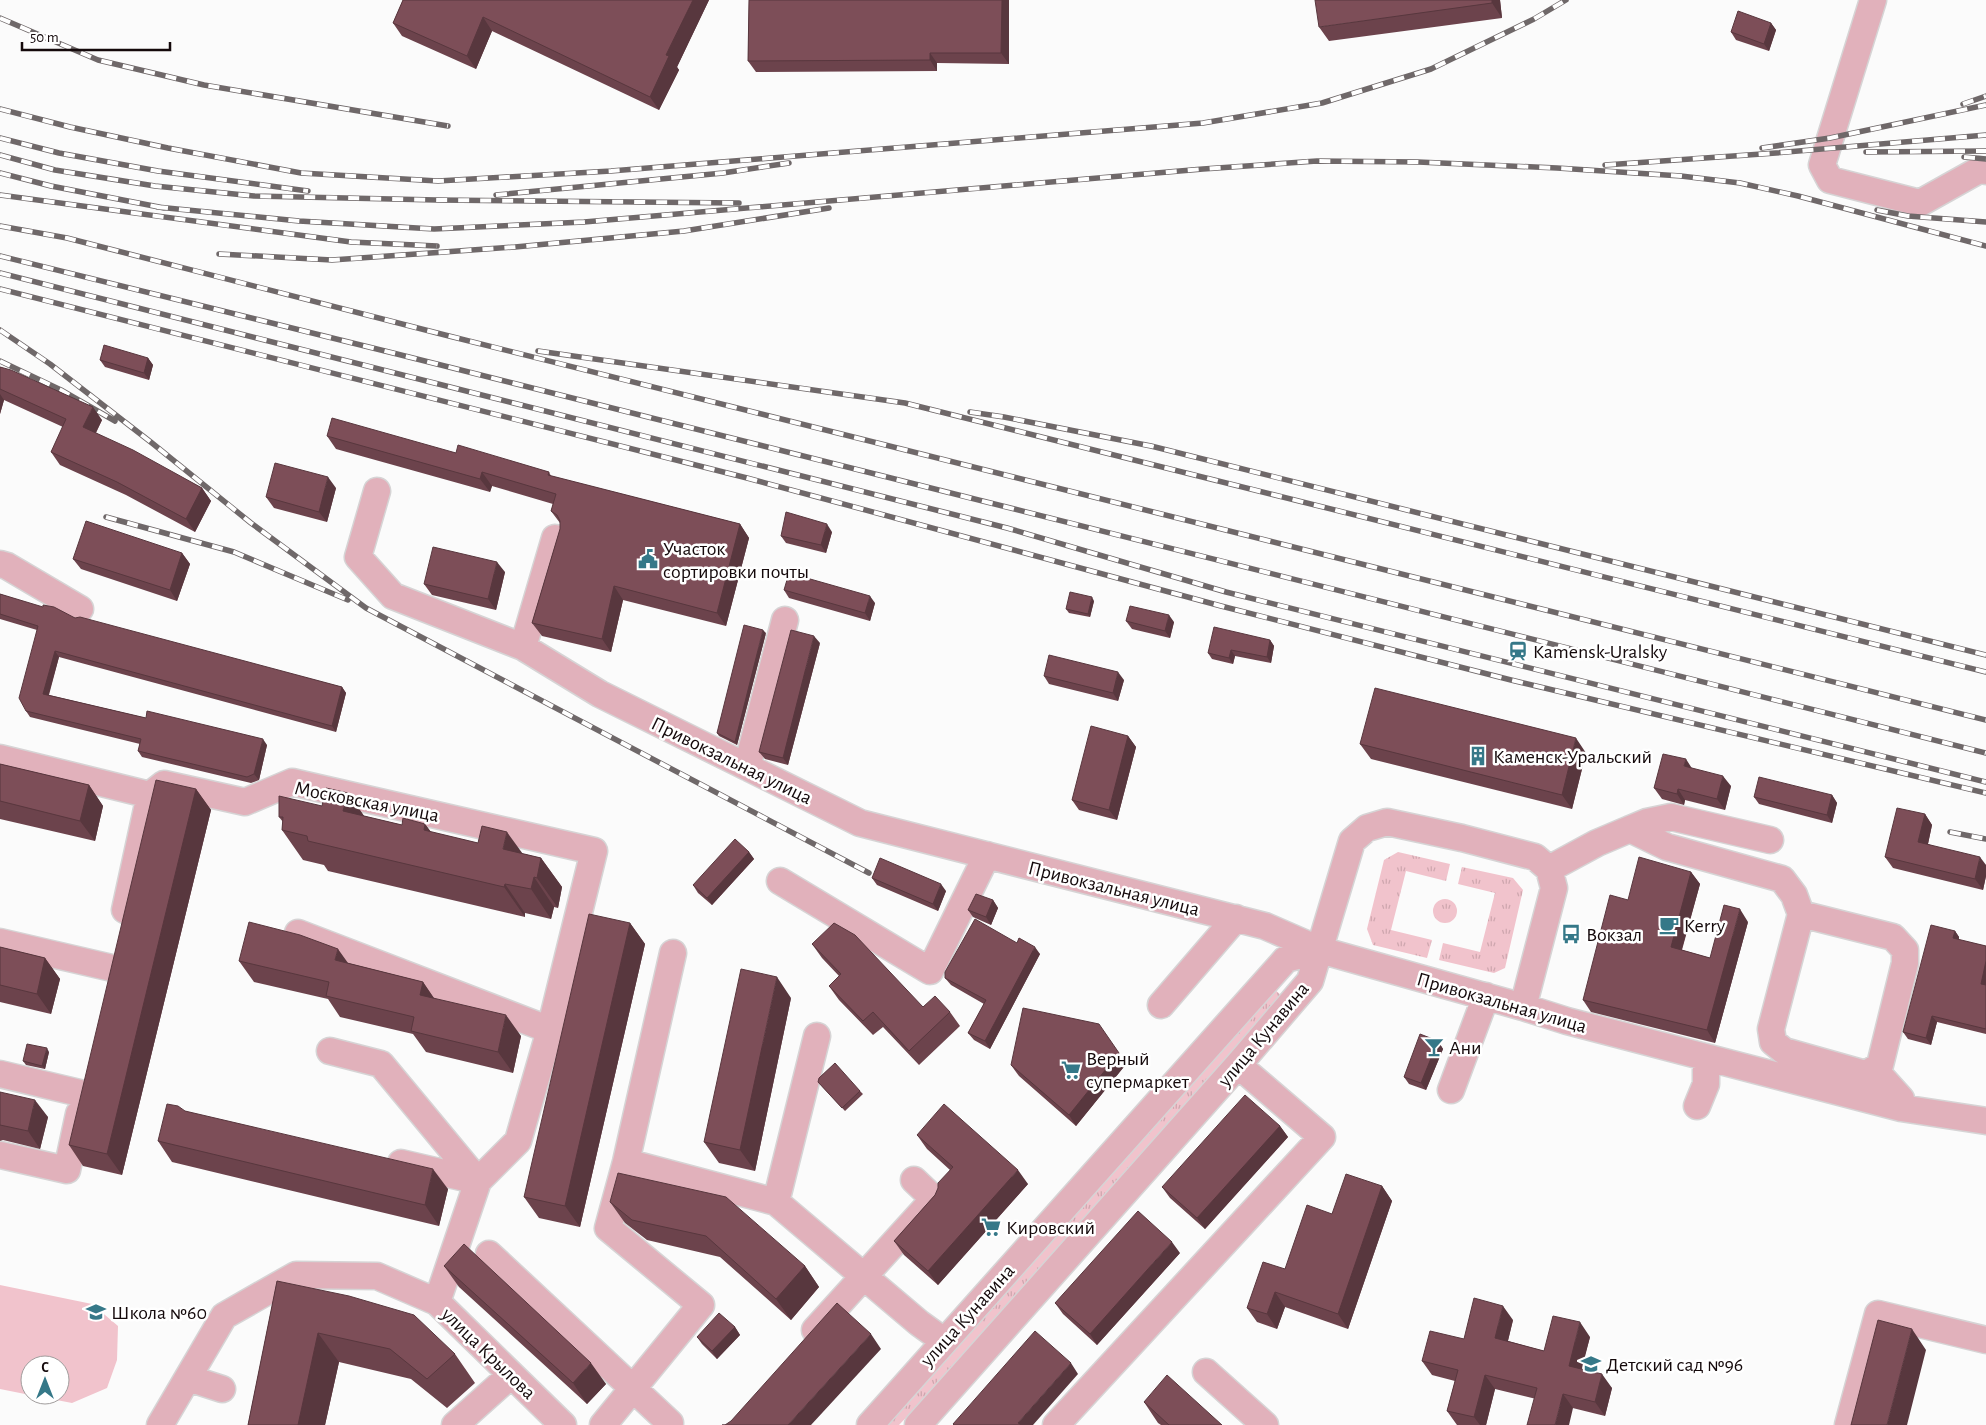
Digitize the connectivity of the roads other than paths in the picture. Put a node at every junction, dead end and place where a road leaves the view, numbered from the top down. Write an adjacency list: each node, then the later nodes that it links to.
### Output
1 (1873, 0): 2 (street)
2 (1986, 171)
3 (377, 491): 8 (street, Привокзальная улица)
4 (555, 538): 8 (street)
5 (0, 564): 6 (street)
6 (80, 609)
7 (785, 620): 10 (street)
8 (522, 647): 10 (street, Привокзальная улица)
9 (0, 758): 11 (street)
10 (747, 767): 14 (street, Привокзальная улица)
11 (150, 795): 20 (street); 26 (street, Московская улица)
12 (1630, 829): 13 (street); 15 (street); 17 (street)
13 (1770, 840)
14 (987, 855): 16 (street); 18 (street, Привокзальная улица)
15 (1549, 869): 21 (street); 25 (street)
16 (780, 881)
17 (1801, 914): 32 (street); 32 (street)
18 (1236, 918): 21 (street, Привокзальная улица); 24 (street)
19 (298, 932): 26 (street)
20 (0, 942)
21 (1320, 950): 23 (street, Привокзальная улица); 30 (street, улица Кунавина); 47 (street, улица Кунавина)
22 (672, 953): 39 (street)
23 (1486, 996): 25 (street, Привокзальная улица); 33 (street)
24 (1161, 1005)
25 (1523, 1006): 29 (street, Привокзальная улица)
26 (550, 1030): 41 (street)
27 (817, 1036): 42 (street)
28 (330, 1051): 41 (street)
29 (1706, 1059): 34 (street); 35 (street, Привокзальная улица)
30 (1238, 1065): 60 (street, улица Кунавина); 61 (street)
31 (0, 1074): 37 (street)
32 (1867, 1074): 35 (street)
33 (1451, 1090)
34 (1697, 1106)
35 (1901, 1108): 36 (street, Привокзальная улица)
36 (1986, 1121)
37 (0, 1155)
38 (373, 1157): 41 (street)
39 (626, 1162): 42 (street); 53 (street)
40 (914, 1180): 44 (street)
41 (478, 1181): 45 (street)
42 (776, 1202): 44 (street)
43 (489, 1254): 53 (street)
44 (864, 1276): 47 (street); 48 (street)
45 (436, 1302): 50 (street, улица Крылова); 51 (street)
46 (1986, 1340): 63 (street)
47 (944, 1341): 59 (street, улица Кунавина)
48 (800, 1347)
49 (1206, 1372): 62 (street)
50 (511, 1374): 56 (street); 57 (street, улица Крылова)
51 (188, 1378): 52 (street); 55 (street)
52 (222, 1389)
53 (634, 1389): 54 (street); 58 (street)
54 (670, 1423)
55 (160, 1425)
56 (454, 1425)
57 (563, 1425)
58 (603, 1425)
59 (870, 1425)
60 (918, 1425)
61 (1056, 1425)
62 (1265, 1425)
63 (1848, 1425)

